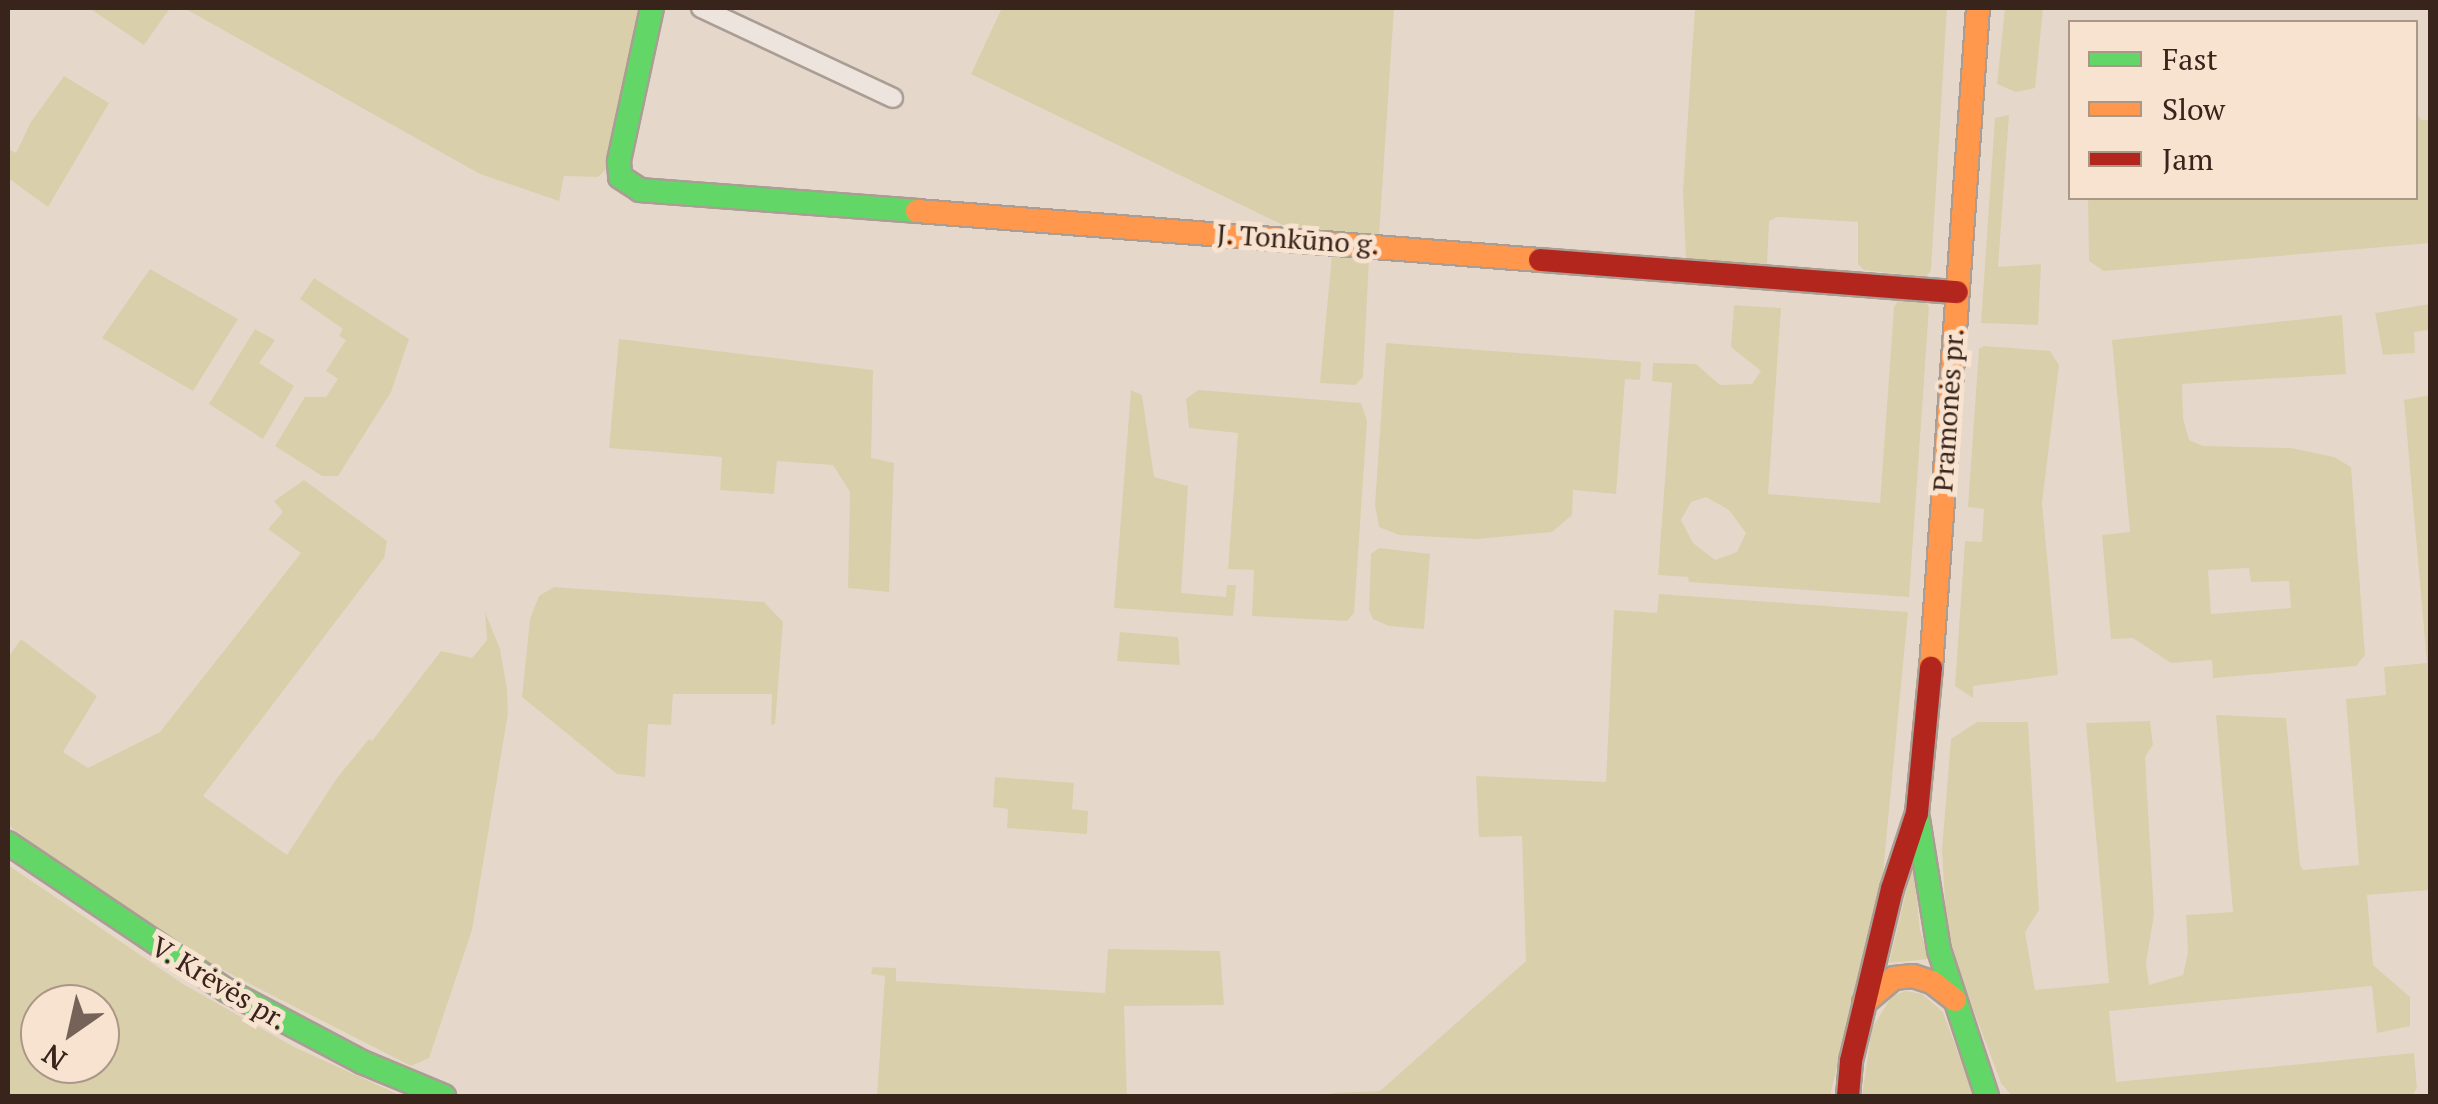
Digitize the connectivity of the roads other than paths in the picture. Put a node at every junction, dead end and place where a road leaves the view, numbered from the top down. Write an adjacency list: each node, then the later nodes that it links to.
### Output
1 (652, 8): 5 (main road, J. Tonkūno g.)
2 (701, 8): 4 (street)
3 (1978, 8): 5 (main road, Pramonės pr.)
4 (894, 98)
5 (1957, 292): 6 (main road, Pramonės pr.)
6 (1917, 813): 8 (main road, Pramonės pr.); 9 (main road, Pramonės pr.)
7 (8, 843): 11 (main road, V. Krėvės pr.)
8 (1956, 1000): 9 (main road); 10 (main road, Pramonės pr.)
9 (1864, 1003): 12 (main road, Pramonės pr.)
10 (1988, 1094)
11 (444, 1096)
12 (1847, 1096)

